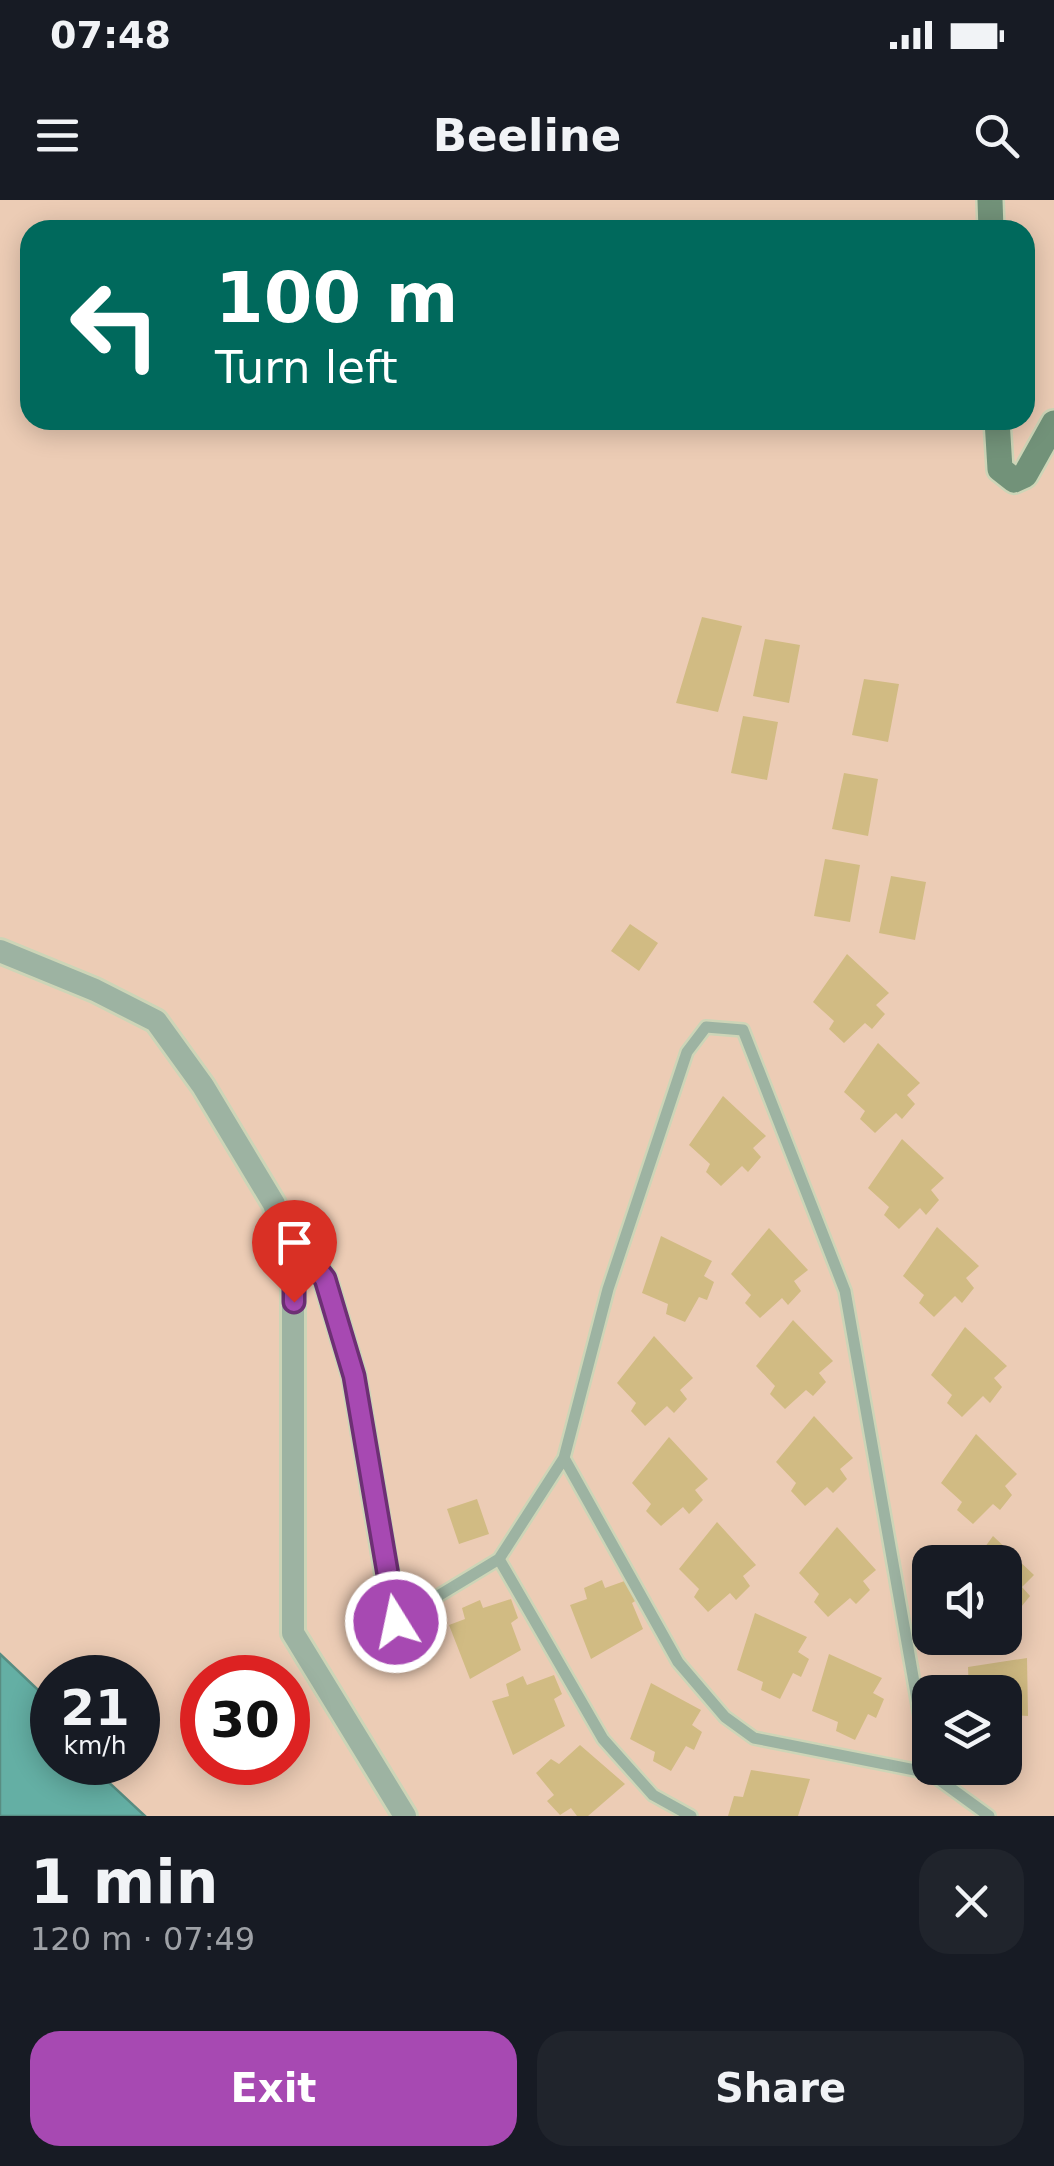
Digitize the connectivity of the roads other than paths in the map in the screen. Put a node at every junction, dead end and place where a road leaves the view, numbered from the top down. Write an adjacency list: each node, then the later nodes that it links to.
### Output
1 (1054, 423): 2 (street)
2 (998, 430)
3 (0, 951): 4 (street)
4 (279, 1220): 7 (street); 11 (street)
5 (564, 1458): 6 (lane); 8 (lane); 9 (lane)
6 (499, 1560): 7 (lane); 12 (lane)
7 (396, 1622)
8 (913, 1675)
9 (912, 1770)
10 (945, 1785): 13 (lane)
11 (405, 1816)
12 (692, 1816)
13 (989, 1816)

